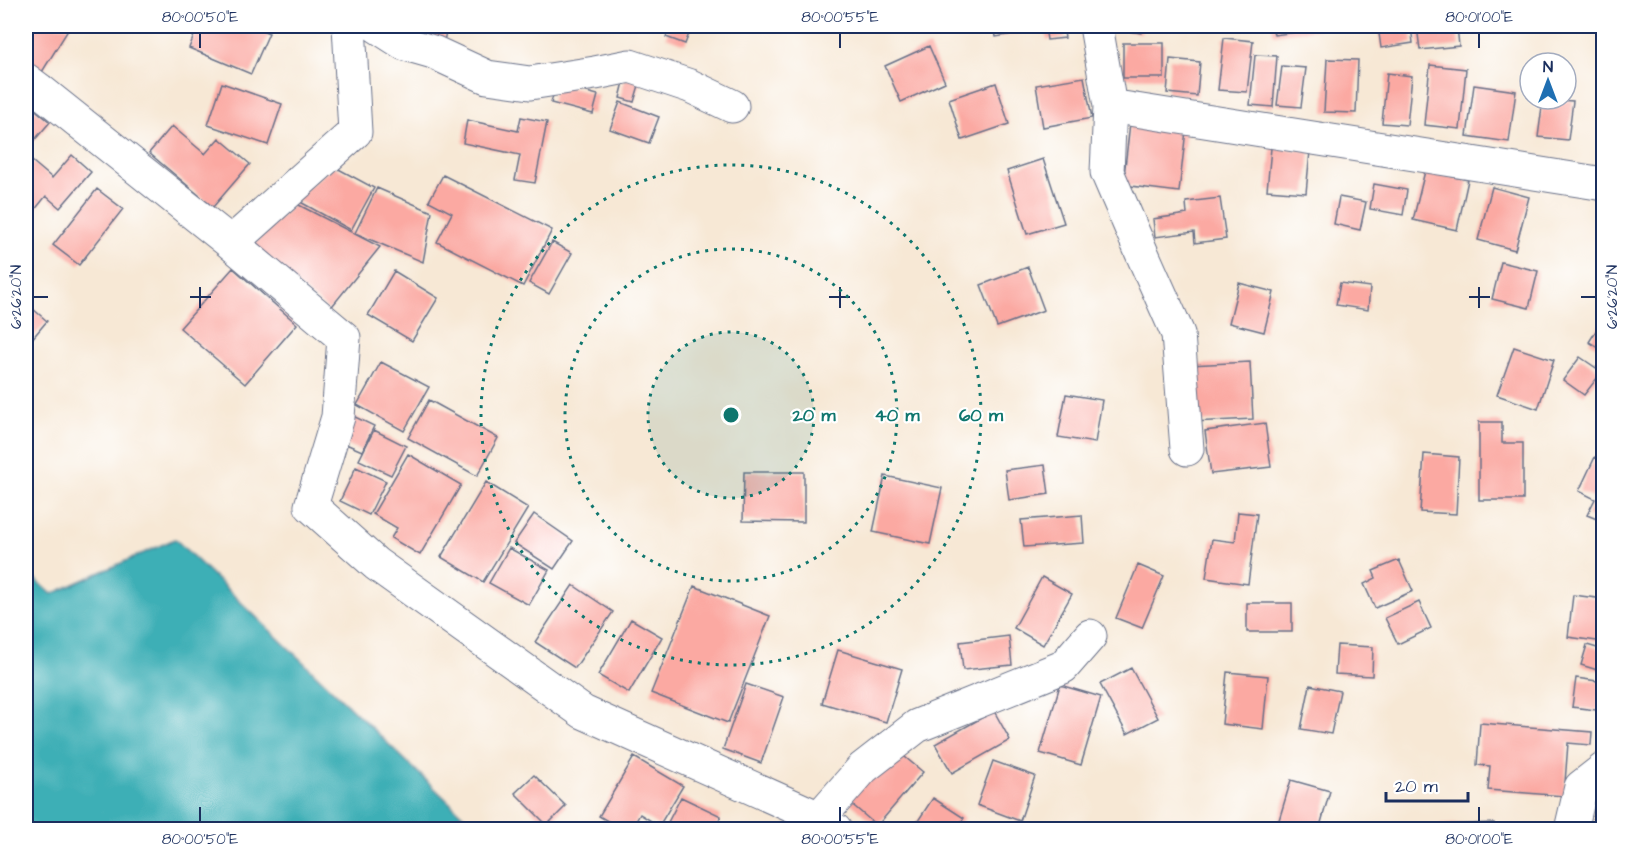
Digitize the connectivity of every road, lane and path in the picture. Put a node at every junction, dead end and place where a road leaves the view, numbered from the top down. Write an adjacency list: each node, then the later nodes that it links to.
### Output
1 (349, 26): 8 (street)
2 (377, 26): 5 (street)
3 (1096, 26): 6 (street)
4 (26, 80): 8 (street)
5 (732, 106)
6 (1110, 106): 7 (street); 9 (street)
7 (1604, 184)
8 (231, 243): 12 (street)
9 (1187, 449)
10 (1090, 636): 12 (street)
11 (1604, 769): 13 (street)
12 (827, 824)
13 (1572, 830)

